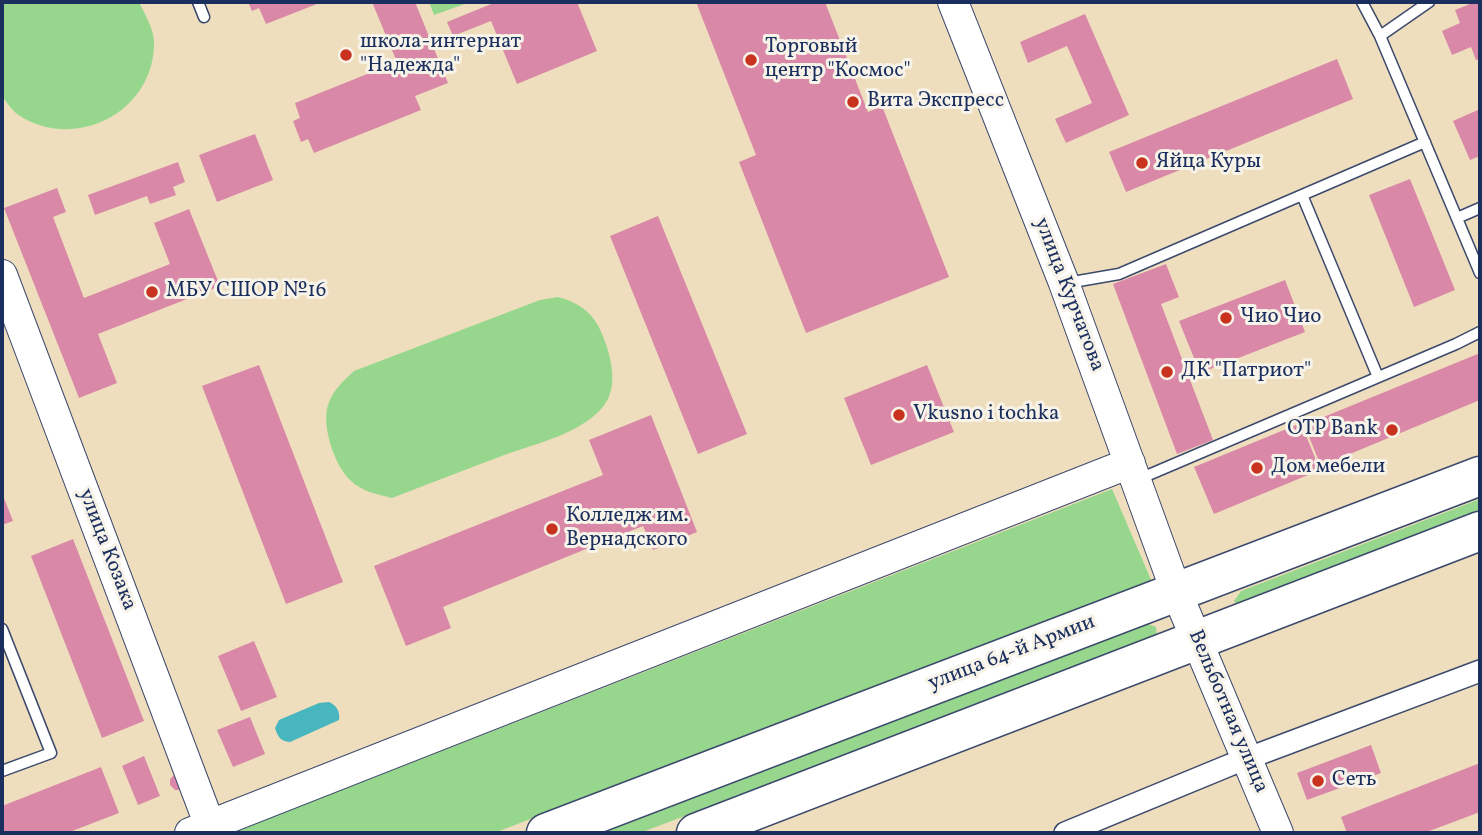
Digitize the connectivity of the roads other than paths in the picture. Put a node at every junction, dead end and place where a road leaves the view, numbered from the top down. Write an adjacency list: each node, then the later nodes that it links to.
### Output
1 (198, 2): 5 (lane)
2 (953, 2): 13 (street, улица Курчатова)
3 (1362, 2): 6 (lane)
4 (1429, 2): 6 (lane)
5 (204, 17)
6 (1380, 36): 7 (lane)
7 (1425, 142): 8 (lane); 10 (lane)
8 (1302, 195): 13 (lane); 15 (lane)
9 (1480, 208): 10 (lane)
10 (1457, 218): 11 (lane)
11 (1480, 273)
12 (2, 275): 25 (street, улица Козака)
13 (1064, 284): 16 (street, улица Курчатова)
14 (1480, 332): 15 (lane)
15 (1378, 377): 16 (lane)
16 (1133, 471): 19 (street, улица Курчатова); 25 (street)
17 (1480, 477): 19 (highway, улица 64-й Армии)
18 (1480, 531): 21 (highway)
19 (1176, 591): 21 (street, Вельботная улица); 26 (highway, улица 64-й Армии)
20 (2, 629): 24 (lane)
21 (1195, 642): 23 (street, Вельботная улица); 27 (highway)
22 (1480, 671): 23 (street)
23 (1247, 759): 28 (street); 29 (street, Вельботная улица)
24 (2, 771)
25 (200, 829)
26 (546, 833)
27 (696, 833)
28 (1065, 833)
29 (1278, 833)

